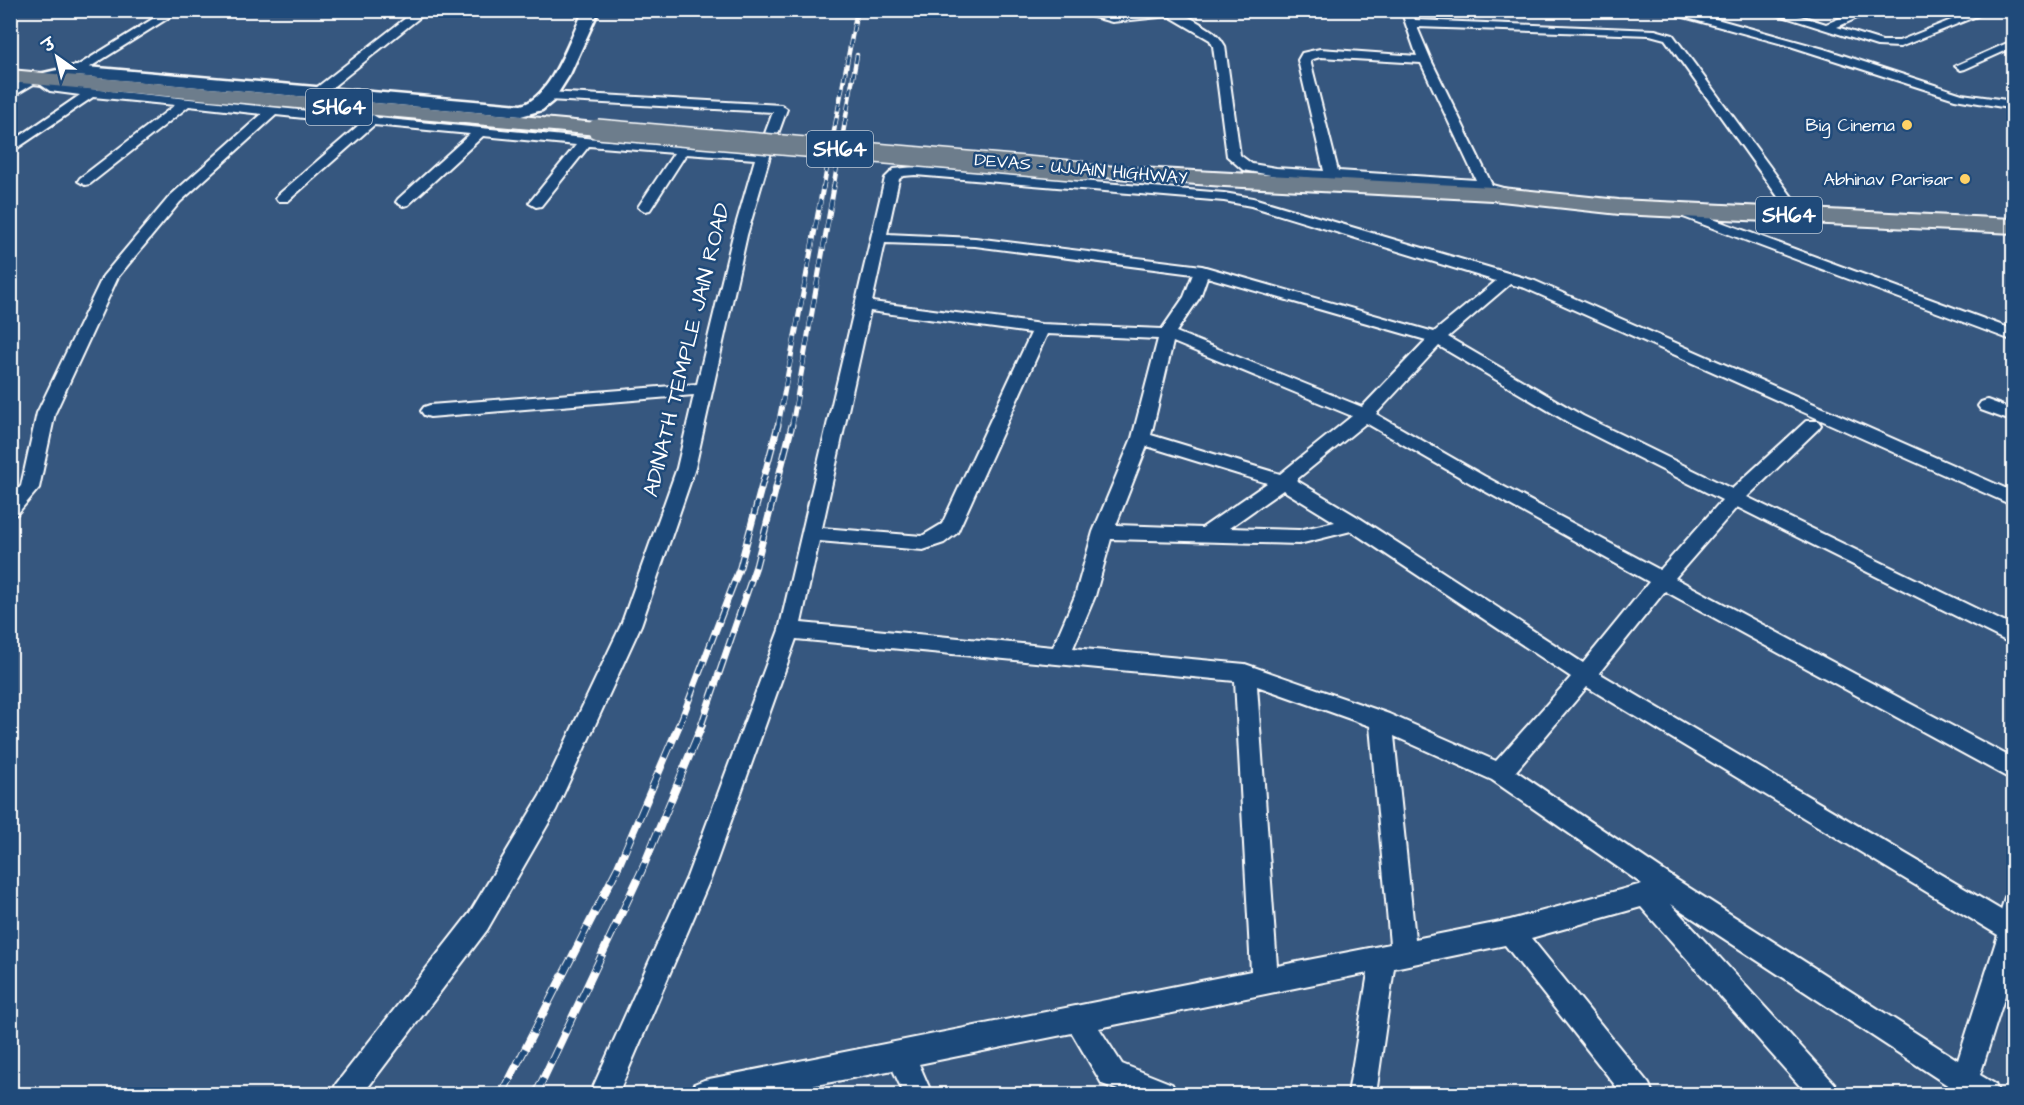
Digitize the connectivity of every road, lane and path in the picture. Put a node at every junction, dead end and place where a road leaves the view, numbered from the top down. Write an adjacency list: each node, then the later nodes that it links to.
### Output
1 (176, 10): 17 (street)
2 (424, 10): 18 (street)
3 (592, 10): 20 (street)
4 (1093, 10): 9 (street)
5 (1663, 10): 22 (street)
6 (1768, 10): 11 (street)
7 (1870, 10): 11 (street)
8 (1987, 10): 11 (street)
9 (1176, 12): 30 (street)
10 (1408, 16): 13 (street); 38 (street)
11 (1826, 28)
12 (2013, 43): 14 (street)
13 (1425, 60): 30 (street); 32 (street)
14 (1961, 66)
15 (10, 76): 16 (main road, SH64)
16 (38, 79): 17 (main road, SH64); 19 (street)
17 (82, 82): 18 (street); 21 (street); 26 (main road, SH64); 27 (street)
18 (320, 91): 20 (street)
19 (10, 94)
20 (548, 96): 29 (street, ADINATH TEMPLE JAIN ROAD)
21 (188, 102): 23 (street); 31 (street)
22 (2013, 105)
23 (274, 110): 24 (street); 61 (street)
24 (373, 119): 25 (street); 34 (street)
25 (481, 131): 26 (street); 36 (street)
26 (591, 135): 28 (street); 33 (main road, DEVAS - UJJAIN HIGHWAY / SH64, bridge); 37 (street)
27 (10, 149)
28 (683, 149): 29 (street); 39 (street)
29 (763, 156): 51 (street, ADINATH TEMPLE JAIN ROAD)
30 (1332, 175): 32 (street)
31 (85, 181)
32 (1486, 186): 33 (street)
33 (1509, 194): 35 (main road, DEVAS - UJJAIN HIGHWAY / SH64)
34 (283, 198)
35 (1565, 198): 38 (main road, DEVAS - UJJAIN HIGHWAY / SH64); 40 (main road, DEVAS - UJJAIN HIGHWAY / SH64)
36 (403, 202)
37 (536, 203)
38 (1791, 205): 41 (main road, DEVAS - UJJAIN HIGHWAY / SH64)
39 (645, 207)
40 (1675, 209): 42 (main road, DEVAS - UJJAIN HIGHWAY / SH64); 49 (street)
41 (2013, 216)
42 (2013, 226)
43 (880, 238): 44 (street); 45 (street); 46 (street)
44 (1202, 271): 48 (street); 50 (street)
45 (1507, 279): 50 (street); 56 (street); 60 (street)
46 (865, 306): 47 (street); 65 (street)
47 (1041, 329): 48 (street); 65 (street)
48 (1167, 334): 54 (street); 57 (street)
49 (2013, 336)
50 (1437, 338): 54 (street); 59 (street)
51 (703, 389): 53 (street); 84 (street, ADINATH TEMPLE JAIN ROAD)
52 (1988, 406): 55 (street)
53 (430, 411)
54 (1365, 416): 58 (street); 67 (street)
55 (2013, 416)
56 (1812, 425): 59 (street); 62 (street)
57 (1141, 438): 58 (street); 64 (street)
58 (1282, 481): 63 (street); 66 (street)
59 (1733, 499): 67 (street); 69 (street)
60 (2013, 500)
61 (10, 509)
62 (2013, 515)
63 (1354, 524): 66 (street); 72 (street)
64 (1103, 532): 66 (street); 70 (street)
65 (812, 534): 68 (street)
66 (1207, 534)
67 (1662, 580): 72 (street); 74 (street)
68 (789, 630): 70 (street); 85 (street)
69 (2013, 637)
70 (1059, 656): 71 (street)
71 (1245, 673): 73 (street); 80 (street)
72 (1585, 675): 75 (street); 77 (street)
73 (1381, 720): 75 (street); 79 (street)
74 (2013, 771)
75 (1500, 773): 76 (street)
76 (1657, 891): 78 (street); 83 (street); 91 (street)
77 (2013, 917): 83 (street)
78 (1510, 932): 79 (street); 90 (street)
79 (1393, 955): 80 (street); 89 (street)
80 (1265, 981): 81 (street)
81 (1079, 1019): 82 (street); 88 (street)
82 (900, 1055): 86 (street); 87 (street)
83 (1975, 1087)
84 (346, 1095)
85 (604, 1095)
86 (704, 1095)
87 (918, 1095)
88 (1162, 1095)
89 (1362, 1095)
90 (1639, 1095)
91 (1826, 1095)

